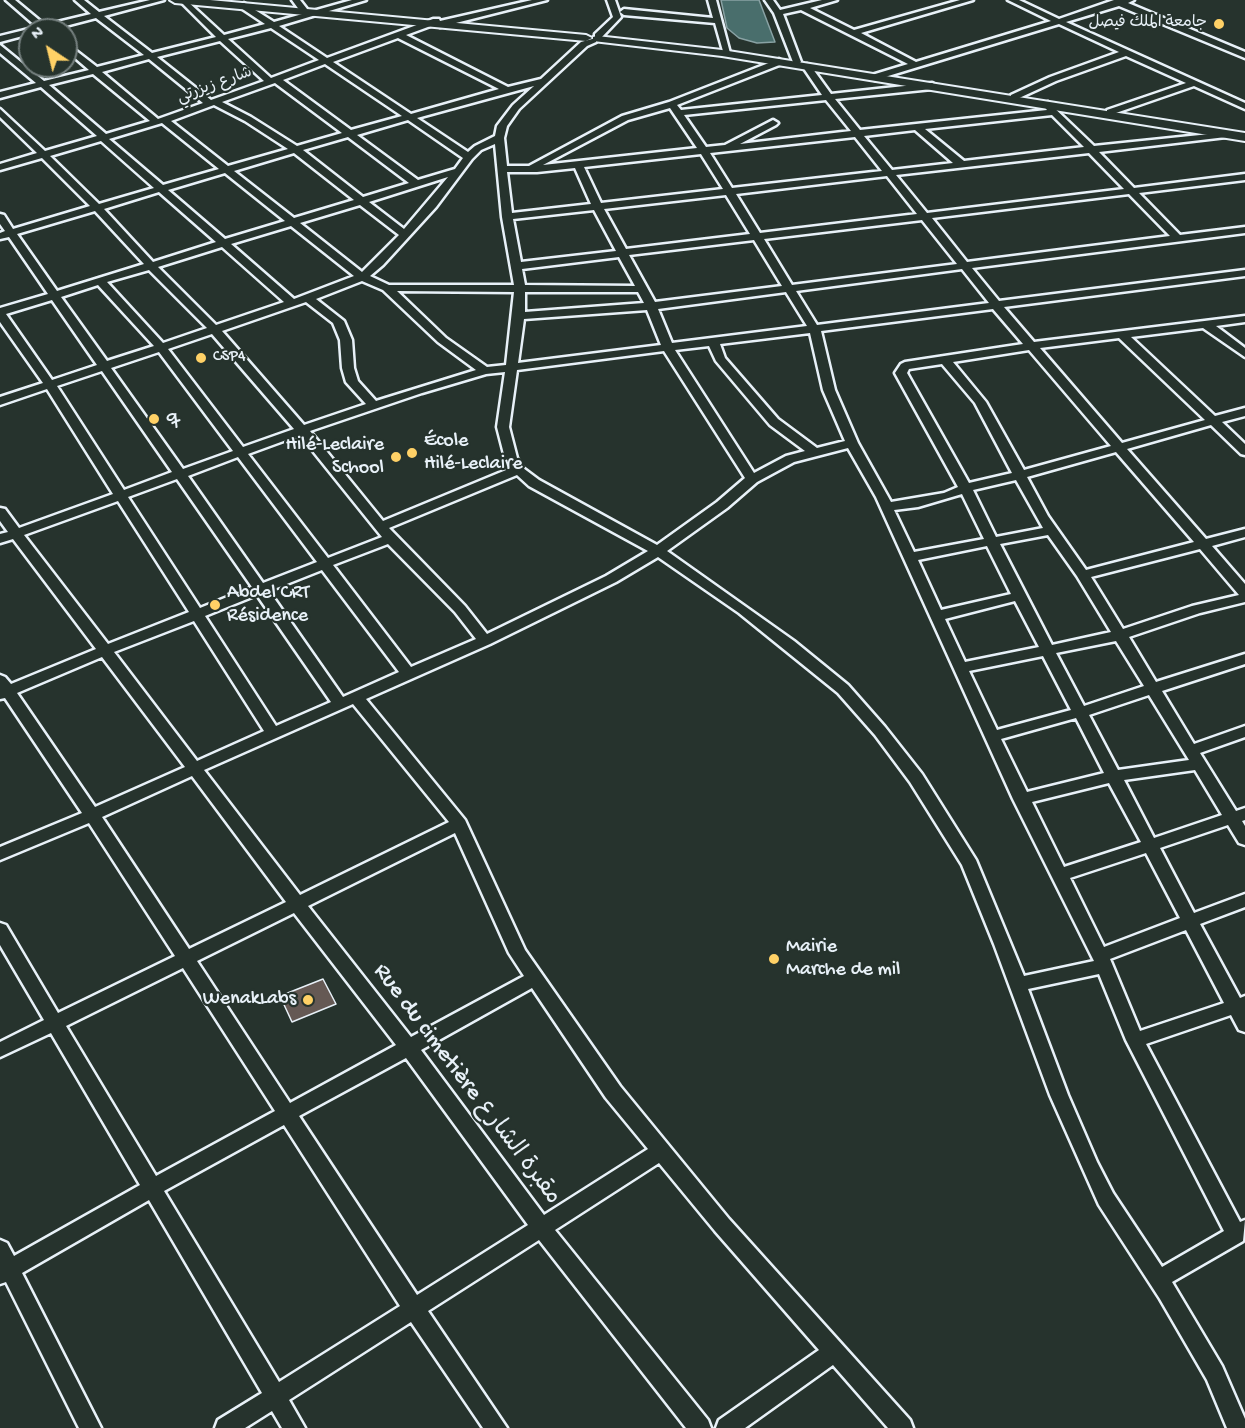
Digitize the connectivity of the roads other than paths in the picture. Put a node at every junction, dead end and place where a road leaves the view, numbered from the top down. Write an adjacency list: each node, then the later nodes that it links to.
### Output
1 (10, 0): 25 (street)
2 (79, 0): 23 (street)
3 (160, 0): 23 (street)
4 (175, 0): 5 (main road)
5 (182, 0): 19 (main road); 36 (street)
6 (209, 0): 18 (main road)
7 (362, 0): 21 (street)
8 (543, 0): 28 (street)
9 (611, 0): 24 (street)
10 (635, 0): 24 (street)
11 (712, 0): 27 (street)
12 (769, 0): 22 (street)
13 (833, 0): 20 (street)
14 (969, 0): 31 (street)
15 (1012, 0): 29 (street)
16 (1142, 0): 17 (street)
17 (1121, 2): 29 (street); 40 (street)
18 (300, 4): 21 (main road)
19 (244, 6): 21 (main road); 30 (street)
20 (804, 8): 22 (street); 31 (street)
21 (320, 12): 28 (main road); 30 (street)
22 (778, 14): 45 (street)
23 (98, 15): 26 (street); 42 (street)
24 (620, 15): 27 (street); 34 (street)
25 (30, 18)
26 (78, 20)
27 (717, 21): 38 (street)
28 (434, 23): 33 (street, شارع زيزرتي); 34 (main road); 43 (street, شارع زيزرتي)
29 (1061, 23): 39 (street); 47 (street)
30 (273, 26): 36 (street); 43 (street)
31 (853, 33): 47 (street)
32 (18, 34): 35 (street)
33 (399, 35): 43 (street, شارع زيزرتي); 54 (street)
34 (593, 37): 38 (main road); 44 (main road); 50 (street)
35 (0, 39)
36 (222, 39): 42 (street); 49 (street)
37 (0, 48): 52 (street)
38 (727, 51): 45 (main road)
39 (1125, 53): 51 (street); 57 (street)
40 (1243, 53)
41 (78, 56): 46 (street)
42 (151, 57): 46 (street); 58 (street)
43 (325, 60): 49 (street, شارع زيزرتي); 65 (street)
44 (779, 62): 45 (main road); 59 (street)
45 (802, 65): 48 (main road); 56 (street)
46 (97, 71): 52 (street); 66 (street)
47 (915, 72): 48 (main road); 57 (main road)
48 (885, 77): 53 (main road)
49 (271, 79): 58 (street, شارع زيزرتي); 69 (street)
50 (543, 81): 54 (street); 74 (street)
51 (1194, 82): 60 (street); 63 (street)
52 (43, 85): 55 (street); 73 (street)
53 (932, 86): 56 (street); 61 (main road)
54 (507, 90): 65 (street)
55 (0, 95)
56 (828, 97): 64 (street); 70 (street)
57 (1014, 97): 63 (main road)
58 (211, 102): 66 (street, شارع زيزرتي); 75 (street)
59 (672, 104): 64 (street); 86 (street)
60 (1245, 106)
61 (1050, 108): 68 (street); 71 (main road); 77 (street)
62 (0, 112): 79 (street)
63 (1110, 112): 72 (main road)
64 (679, 113): 78 (street)
65 (410, 117): 69 (street); 80 (street)
66 (159, 120): 73 (street, شارع زيزرتي); 84 (street)
67 (773, 123): 76 (street)
68 (917, 127): 70 (street); 83 (street)
69 (348, 134): 75 (street); 90 (street)
70 (857, 134): 76 (street); 88 (street)
71 (1226, 134): 72 (main road); 77 (street)
72 (1244, 136)
73 (103, 137): 79 (street, شارع زيزرتي); 91 (street)
74 (499, 138): 80 (street); 85 (street)
75 (295, 149): 84 (street); 94 (street)
76 (722, 149): 78 (street)
77 (1091, 149): 83 (street); 92 (street)
78 (704, 151): 81 (street); 93 (street)
79 (43, 154): 82 (street, شارع زيزرتي); 95 (street)
80 (469, 157): 87 (street)
81 (578, 164): 86 (street); 96 (street)
82 (0, 165)
83 (962, 165): 88 (street)
84 (228, 169): 91 (street); 100 (street)
85 (503, 170): 86 (street); 99 (street)
86 (526, 170)
87 (458, 171): 90 (street); 102 (street)
88 (891, 173): 93 (street); 97 (street)
89 (1245, 177): 92 (street)
90 (416, 183): 94 (street)
91 (161, 189): 95 (street); 106 (street)
92 (1132, 191): 97 (street); 105 (street)
93 (728, 192): 96 (street); 104 (street)
94 (359, 200): 100 (street); 102 (street)
95 (98, 207): 103 (street); 108 (street)
96 (598, 208): 99 (street); 107 (street)
97 (926, 216): 104 (street); 110 (street)
98 (0, 217): 103 (street)
99 (507, 217): 109 (street)
100 (292, 221): 106 (street); 112 (street)
101 (1245, 230): 105 (street)
102 (404, 234): 112 (street)
103 (6, 235): 118 (street)
104 (756, 236): 107 (street); 115 (street)
105 (1177, 238): 110 (street)
106 (223, 244): 108 (street); 120 (street)
107 (621, 252): 109 (street); 117 (street)
108 (151, 266): 113 (street); 127 (street)
109 (516, 266): 114 (street)
110 (966, 266): 115 (street); 122 (street)
111 (1245, 273): 122 (street)
112 (362, 277): 116 (street); 119 (street)
113 (101, 282): 118 (street); 132 (street)
114 (520, 287): 116 (street); 117 (street); 124 (street)
115 (790, 287): 121 (street); 128 (street)
116 (387, 288): 138 (street)
117 (640, 289): 121 (street)
118 (54, 296): 123 (street); 136 (street)
119 (308, 298): 120 (street); 141 (street)
120 (292, 303): 127 (street)
121 (651, 306): 124 (street); 133 (street)
122 (997, 306): 128 (street); 131 (street)
123 (0, 313): 139 (street)
124 (519, 316): 137 (street)
125 (1245, 320): 126 (street)
126 (1207, 325): 129 (street); 134 (street)
127 (214, 330): 132 (street); 144 (street)
128 (815, 330): 130 (street); 145 (street)
129 (1123, 336): 131 (street); 143 (street)
130 (713, 342): 133 (street); 147 (street)
131 (1031, 346): 135 (street); 146 (street)
132 (162, 348): 136 (street); 149 (street)
133 (668, 348): 137 (street); 153 (street)
134 (1245, 354)
135 (945, 360): 152 (street); 154 (street)
136 (104, 366): 139 (street); 151 (street)
137 (511, 368): 138 (street); 150 (street)
138 (485, 371): 141 (street)
139 (50, 385): 140 (street); 155 (street)
140 (0, 401)
141 (374, 406): 144 (street)
142 (1245, 412): 143 (street)
143 (1212, 421): 146 (street); 148 (street)
144 (302, 430): 149 (street); 159 (street)
145 (852, 443): 147 (street); 156 (street)
146 (1119, 448): 152 (street); 164 (street)
147 (813, 451): 153 (street)
148 (1245, 451)
149 (240, 452): 151 (street); 167 (street)
150 (518, 470): 159 (street); 165 (street)
151 (180, 473): 155 (street); 169 (street)
152 (1021, 475): 154 (street); 158 (street)
153 (752, 479): 165 (street)
154 (965, 488): 156 (street); 163 (street)
155 (120, 496): 160 (street); 172 (street)
156 (886, 507): 166 (street)
157 (0, 512): 160 (street, Rue du cimetière مقبرة الشارع)
158 (1052, 530): 163 (street); 168 (street)
159 (387, 532): 167 (street); 175 (street)
160 (16, 533): 162 (street); 176 (street, Rue du cimetière مقبرة الشارع)
161 (1245, 533): 164 (street)
162 (0, 539)
163 (992, 543): 166 (street); 170 (street)
164 (1203, 543): 168 (street); 171 (street)
165 (658, 551): 175 (street); 206 (street)
166 (910, 557): 173 (street)
167 (324, 564): 169 (street); 180 (street)
168 (1083, 574): 174 (street)
169 (261, 590): 172 (street); 183 (street)
170 (1019, 596): 173 (street); 177 (street)
171 (1245, 596): 174 (street)
172 (196, 615): 176 (street); 186 (street)
173 (937, 616): 179 (street)
174 (1121, 635): 177 (street); 182 (street)
175 (485, 640): 180 (street)
176 (106, 650): 181 (street); 189 (street, Rue du cimetière مقبرة الشارع)
177 (1049, 650): 179 (street); 184 (street)
178 (1245, 658): 182 (street)
179 (962, 668): 187 (street)
180 (409, 675): 183 (street)
181 (3, 688): 192 (street)
182 (1154, 689): 184 (street); 188 (street)
183 (348, 700): 186 (street); 194 (street)
184 (1081, 712): 187 (street); 190 (street)
185 (1245, 731): 188 (street)
186 (273, 733): 189 (street)
187 (993, 736): 191 (street)
188 (1194, 758): 190 (street); 193 (street)
189 (196, 769): 192 (street); 200 (street, Rue du cimetière مقبرة الشارع)
190 (1114, 776): 191 (street); 196 (street)
191 (1022, 799): 198 (street)
192 (92, 815): 197 (street); 203 (street)
193 (1238, 815): 195 (street); 196 (street)
194 (459, 824): 200 (street); 205 (street)
195 (1245, 839)
196 (1151, 844): 198 (street); 201 (street)
197 (0, 854)
198 (1059, 875): 204 (street)
199 (1245, 900): 201 (street)
200 (297, 904): 203 (street); 211 (street, Rue du cimetière مقبرة الشارع)
201 (1189, 920): 204 (street); 207 (street)
202 (0, 930): 208 (street)
203 (185, 959): 208 (street); 213 (street)
204 (1102, 961): 206 (street); 210 (street)
205 (534, 979): 211 (street); 214 (street)
206 (1018, 984): 220 (street)
207 (1240, 1005): 209 (street); 210 (street)
208 (55, 1024): 212 (street); 215 (street)
209 (1245, 1025)
210 (1135, 1040): 217 (street)
211 (409, 1048): 213 (street); 216 (street, Rue du cimetière مقبرة الشارع)
212 (0, 1050)
213 (287, 1113): 215 (street); 221 (street)
214 (660, 1152): 216 (street); 222 (street)
215 (153, 1187): 219 (street); 223 (street)
216 (540, 1226): 221 (street); 228 (street, Rue du cimetière مقبرة الشارع)
217 (1240, 1232): 220 (street)
218 (0, 1249): 219 (street)
219 (5, 1272): 224 (street)
220 (1159, 1279): 231 (street)
221 (413, 1307): 223 (street); 227 (street)
222 (835, 1351): 229 (street); 230 (street)
223 (275, 1398): 225 (street); 226 (street)
224 (90, 1428)
225 (226, 1428)
226 (294, 1428)
227 (496, 1428)
228 (700, 1428)
229 (727, 1428)
230 (902, 1428)
231 (1238, 1428)

